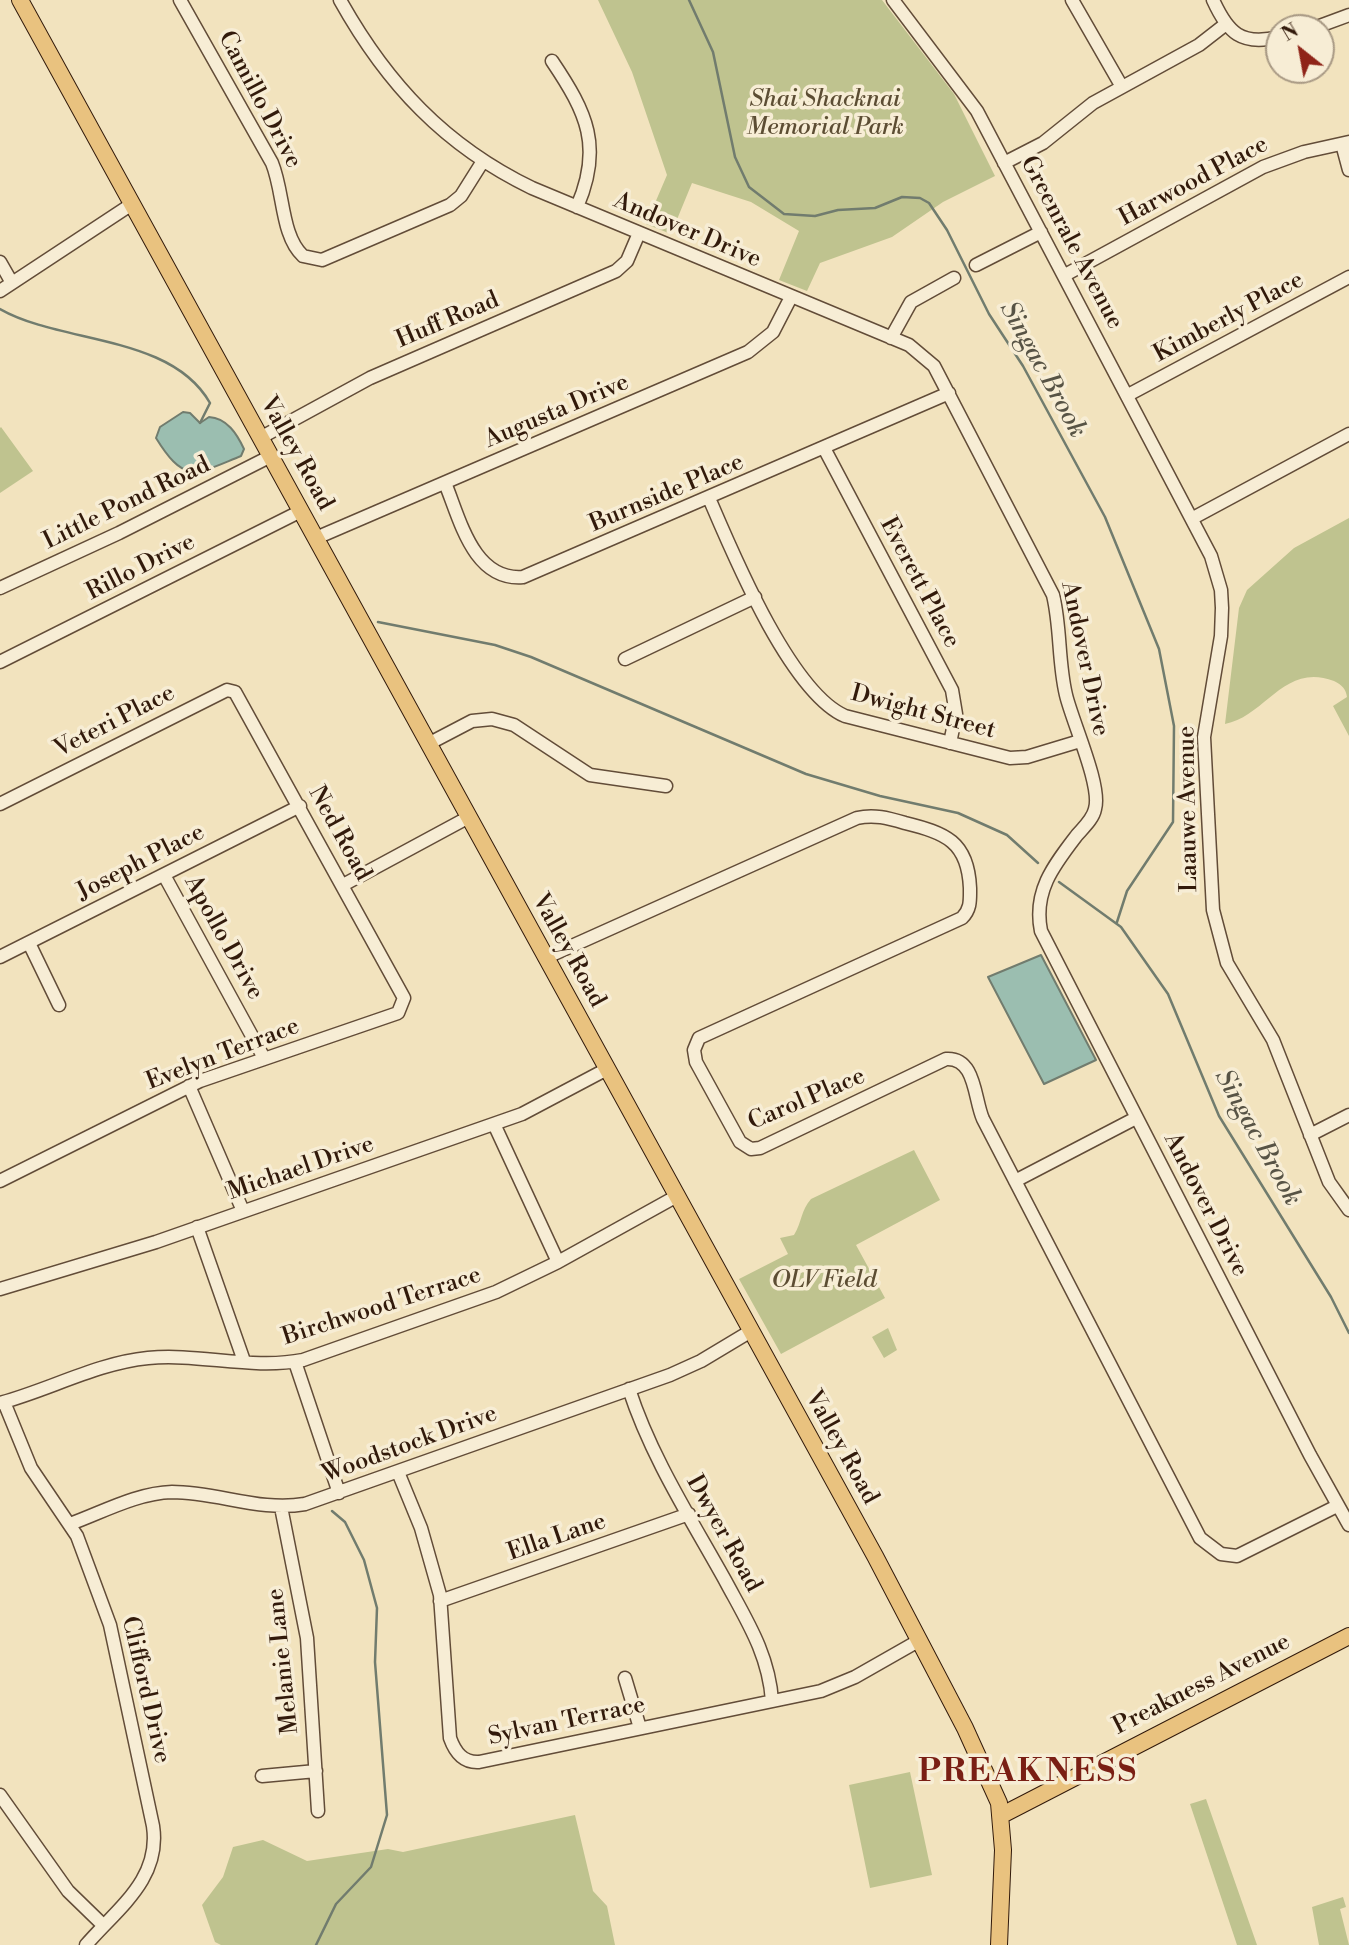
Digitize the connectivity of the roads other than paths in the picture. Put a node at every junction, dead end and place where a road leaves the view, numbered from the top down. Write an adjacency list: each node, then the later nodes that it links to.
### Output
1 (20, 0): 15 (main road, Valley Road)
2 (180, 0): 12 (street, Camillo Drive)
3 (341, 0): 12 (street, Andover Drive)
4 (893, 0): 13 (street, Greenrale Avenue)
5 (1072, 0): 10 (street)
6 (1213, 0): 7 (street)
7 (1226, 24): 8 (street); 10 (street)
8 (1265, 40)
9 (552, 61): 16 (street)
10 (1122, 87): 13 (street)
11 (1345, 143): 14 (street); 21 (street, Harwood Place)
12 (482, 162): 16 (street, Andover Drive)
13 (1004, 163): 17 (street, Greenrale Avenue)
14 (1349, 170)
15 (132, 204): 24 (street); 31 (main road, Valley Road)
16 (577, 207): 18 (street, Andover Drive)
17 (1041, 232): 20 (street); 21 (street, Greenrale Avenue)
18 (639, 233): 26 (street, Andover Drive); 31 (street, Huff Road)
19 (0, 262): 24 (street)
20 (976, 265)
21 (1065, 275): 29 (street, Greenrale Avenue)
22 (1349, 277): 29 (street, Kimberly Place)
23 (954, 278): 27 (street)
24 (12, 284): 25 (street)
25 (0, 291)
26 (791, 297): 27 (street, Andover Drive); 34 (street, Augusta Drive)
27 (891, 338): 28 (street, Andover Drive)
28 (949, 393): 32 (street, Burnside Place); 44 (street, Andover Drive)
29 (1128, 395): 37 (street, Greenrale Avenue)
30 (1349, 434): 37 (street)
31 (260, 438): 33 (main road, Valley Road)
32 (824, 448): 35 (street, Burnside Place); 45 (street, Everett Place)
33 (271, 456): 36 (main road, Valley Road); 39 (street, Little Pond Road)
34 (445, 483): 35 (street, Burnside Place); 38 (street, Augusta Drive)
35 (709, 498): 40 (street, Dwight Street)
36 (301, 511): 38 (main road, Valley Road); 42 (street, Rillo Drive)
37 (1193, 518): 64 (street, Laauwe Avenue)
38 (316, 538): 46 (main road, Valley Road)
39 (0, 588)
40 (754, 597): 41 (street); 45 (street, Dwight Street)
41 (625, 659)
42 (0, 662)
43 (245, 706): 48 (street, Veteri Place); 49 (street, Ned Road)
44 (1080, 741): 45 (street, Dwight Street); 62 (street, Andover Drive)
45 (950, 743)
46 (428, 744): 47 (street); 50 (main road, Valley Road)
47 (666, 786)
48 (0, 804)
49 (300, 806): 51 (street, Joseph Place); 52 (street, Ned Road)
50 (469, 817): 52 (street); 55 (main road, Valley Road)
51 (164, 875): 53 (street, Joseph Place); 58 (street, Apollo Drive)
52 (343, 885): 56 (street, Ned Road)
53 (29, 943): 54 (street, Joseph Place); 57 (street)
54 (0, 957)
55 (545, 958): 59 (main road, Valley Road); 66 (street, Carol Place)
56 (397, 983): 58 (street, Evelyn Terrace)
57 (59, 1005)
58 (264, 1058): 60 (street, Evelyn Terrace)
59 (607, 1069): 63 (street, Michael Drive); 67 (main road, Valley Road)
60 (189, 1086): 65 (street, Evelyn Terrace); 69 (street)
61 (1349, 1115): 64 (street)
62 (1136, 1118): 66 (street); 80 (street, Andover Drive)
63 (494, 1124): 69 (street, Michael Drive); 71 (street)
64 (1310, 1135): 68 (street, Laauwe Avenue)
65 (0, 1181)
66 (1015, 1181): 80 (street, Carol Place)
67 (677, 1196): 71 (street, Birchwood Terrace); 73 (main road, Valley Road)
68 (1349, 1210)
69 (243, 1211): 70 (street, Michael Drive)
70 (197, 1227): 72 (street, Michael Drive); 74 (street)
71 (558, 1262): 75 (street, Birchwood Terrace)
72 (0, 1289)
73 (751, 1331): 76 (street, Woodstock Drive); 87 (main road, Valley Road)
74 (244, 1361): 75 (street, Birchwood Terrace); 77 (street, Birchwood Terrace)
75 (295, 1362): 79 (street)
76 (629, 1389): 78 (street, Woodstock Drive); 82 (street, Dwyer Road)
77 (2, 1402): 83 (street, Clifford Drive)
78 (398, 1472): 79 (street, Woodstock Drive); 85 (street, Sylvan Terrace)
79 (339, 1493): 81 (street, Woodstock Drive)
80 (1337, 1506): 84 (street, Andover Drive)
81 (281, 1507): 83 (street, Woodstock Drive); 91 (street, Melanie Lane)
82 (689, 1514): 85 (street, Ella Lane); 89 (street, Dwyer Road)
83 (70, 1524): 96 (street, Clifford Drive)
84 (1349, 1525)
85 (440, 1601): 90 (street, Sylvan Terrace)
86 (1349, 1636): 95 (main road, Preakness Avenue)
87 (920, 1640): 89 (street, Sylvan Terrace); 95 (main road, Valley Road)
88 (625, 1678): 90 (street)
89 (772, 1701): 90 (street, Sylvan Terrace)
90 (640, 1728)
91 (316, 1771): 92 (street); 94 (street, Melanie Lane)
92 (262, 1776)
93 (0, 1795): 96 (street)
94 (318, 1811)
95 (1002, 1815): 98 (main road, Valley Road)
96 (103, 1925): 97 (street, Clifford Drive)
97 (86, 1945)
98 (999, 1945)

